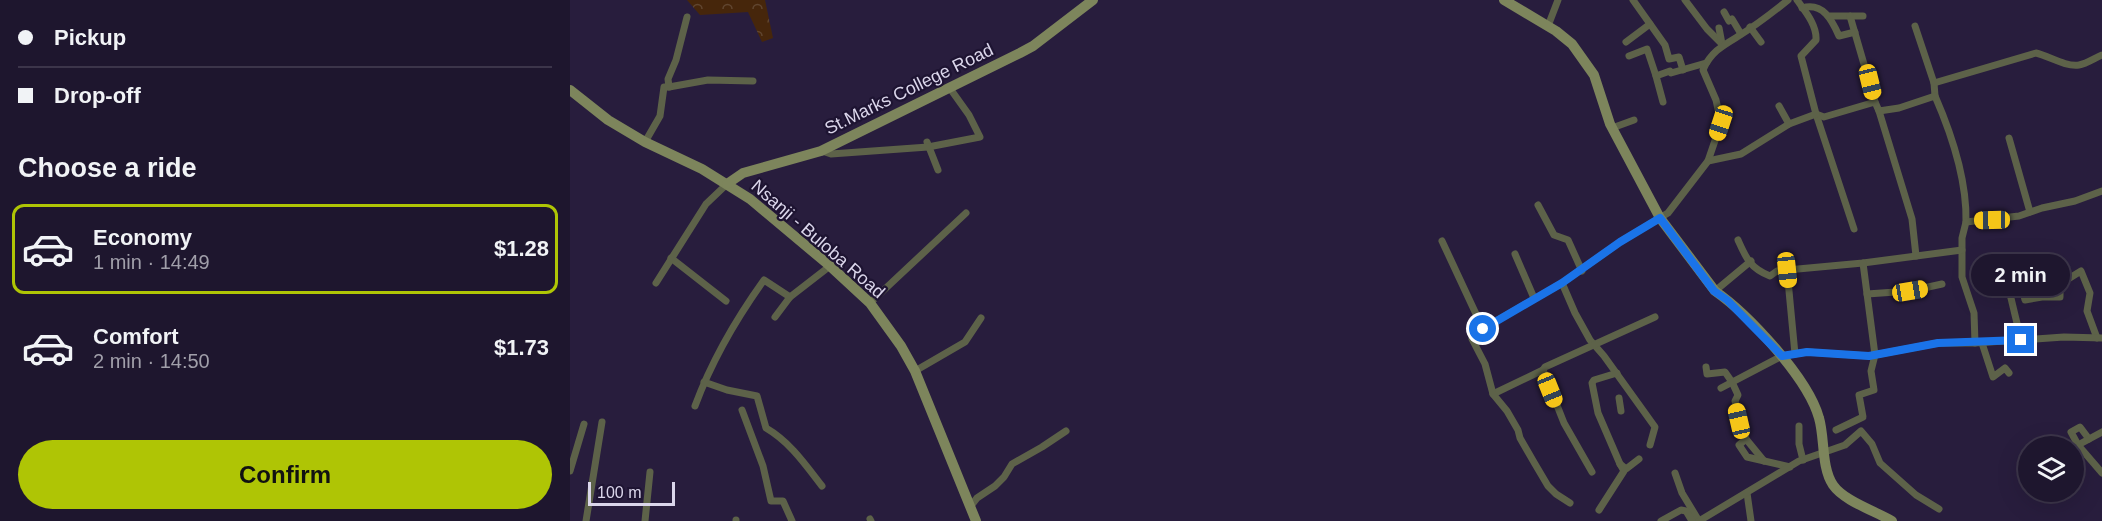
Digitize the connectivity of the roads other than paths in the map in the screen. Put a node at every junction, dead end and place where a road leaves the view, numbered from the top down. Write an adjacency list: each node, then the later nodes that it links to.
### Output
1 (1093, 0): 32 (main road, St.Marks College Road)
2 (1504, 0): 15 (main road)
3 (1558, 0): 15 (street)
4 (1633, 0): 14 (street)
5 (1685, 0): 23 (street)
6 (1788, 0): 17 (street)
7 (1797, 0): 8 (street)
8 (1802, 8): 10 (street); 39 (street)
9 (1724, 12): 20 (street)
10 (1830, 16): 11 (street); 19 (street)
11 (1850, 16): 12 (street); 19 (street)
12 (1863, 16)
13 (687, 17): 31 (street)
14 (1650, 24): 21 (street); 27 (street)
15 (1548, 26): 42 (main road)
16 (1915, 26): 30 (street)
17 (1750, 27): 20 (street); 22 (street)
18 (1719, 28): 23 (street)
19 (1855, 32): 36 (street)
20 (1741, 34): 23 (street)
21 (1626, 42)
22 (1761, 42)
23 (1722, 44): 26 (street)
24 (1629, 56): 28 (street)
25 (2102, 56): 30 (street)
26 (1706, 63): 27 (street); 47 (street)
27 (1683, 70): 28 (street)
28 (1656, 76): 35 (street)
29 (753, 81): 31 (street)
30 (1934, 83): 34 (street)
31 (669, 87): 44 (street)
32 (949, 87): 45 (street); 46 (main road, St.Marks College Road)
33 (570, 90): 44 (main road, Nsanji - Buloba Road)
34 (1935, 96): 38 (street); 55 (street)
35 (1663, 102)
36 (1875, 102): 38 (street); 39 (street)
37 (1779, 106): 41 (street)
38 (1879, 111): 61 (street)
39 (1816, 114): 41 (street); 56 (street)
40 (1634, 120): 42 (street)
41 (1789, 124): 47 (street)
42 (1612, 128): 54 (main road)
43 (2009, 138): 52 (street)
44 (645, 142): 49 (main road, Nsanji - Buloba Road)
45 (927, 145): 46 (street); 48 (street)
46 (821, 151): 49 (main road, St.Marks College Road)
47 (1708, 161): 54 (street)
48 (938, 170)
49 (727, 184): 62 (street); 66 (main road, Nsanji - Buloba Road)
50 (2102, 191): 52 (street)
51 (1538, 205): 68 (street)
52 (2030, 212): 55 (street)
53 (966, 213): 78 (street)
54 (1660, 218): 68 (street); 72 (main road)
55 (1966, 222): 59 (street)
56 (1854, 229)
57 (1738, 240): 63 (street)
58 (1442, 241): 82 (street)
59 (1962, 250): 61 (street); 85 (street)
60 (1515, 254): 76 (street)
61 (1916, 256): 65 (street)
62 (671, 258): 69 (street); 77 (street)
63 (1750, 262): 67 (street); 72 (street)
64 (2002, 262): 84 (street)
65 (1863, 263): 67 (street); 73 (street)
66 (830, 266): 74 (street); 78 (main road, Nsanji - Buloba Road)
67 (1787, 270): 87 (street)
68 (1581, 271): 70 (street)
69 (656, 283)
70 (1562, 283): 76 (street); 86 (street)
71 (1942, 284): 73 (street)
72 (1714, 291): 89 (main road)
73 (1867, 294): 88 (street)
74 (790, 297): 79 (street); 95 (street)
75 (2042, 297): 83 (street)
76 (1534, 298): 82 (street)
77 (726, 301)
78 (870, 303): 92 (main road, Nsanji - Buloba Road)
79 (775, 317)
80 (981, 318): 92 (street)
81 (1655, 318): 86 (street)
82 (1483, 329): 98 (street)
83 (2099, 338): 84 (street)
84 (2021, 340): 85 (street)
85 (1978, 343): 88 (street); 94 (street)
86 (1595, 345): 91 (street); 93 (street)
87 (1795, 354): 88 (street); 89 (street)
88 (1875, 355): 106 (street)
89 (1782, 356): 96 (street); 114 (main road)
90 (1706, 367): 96 (street)
91 (1543, 370): 98 (street); 121 (street)
92 (915, 371): 127 (main road, Nsanji - Buloba Road)
93 (1617, 373): 112 (street); 117 (street)
94 (2009, 374)
95 (704, 382): 100 (street); 124 (street)
96 (1732, 382): 97 (street); 118 (street)
97 (1721, 388)
98 (1493, 394): 126 (street)
99 (1619, 398): 102 (street)
100 (695, 406)
101 (742, 410): 133 (street)
102 (1621, 411)
103 (602, 422): 131 (street)
104 (584, 424): 119 (street)
105 (1799, 426): 116 (street)
106 (1836, 429)
107 (1066, 431): 127 (street)
108 (2102, 432): 110 (street)
109 (2073, 436): 110 (street)
110 (2089, 439): 111 (street)
111 (2084, 442)
112 (1650, 445)
113 (2084, 452): 123 (street)
114 (1824, 453): 116 (street); 128 (street); 139 (main road)
115 (1639, 459): 117 (street)
116 (1803, 460): 118 (street)
117 (1620, 464): 129 (street)
118 (1790, 467): 125 (street)
119 (570, 471)
120 (650, 472): 132 (street)
121 (1592, 472)
122 (1675, 472): 137 (street)
123 (2102, 473)
124 (822, 486)
125 (1747, 493): 130 (street); 138 (street)
126 (1570, 503)
127 (970, 507): 134 (main road, Nsanji - Buloba Road)
128 (1939, 509)
129 (1599, 510)
130 (1707, 519): 137 (street)
131 (586, 521)
132 (645, 521)
133 (792, 521)
134 (976, 521)
135 (1661, 521): 136 (street)
136 (1692, 521)
137 (1699, 521)
138 (1751, 521)
139 (1892, 521)

